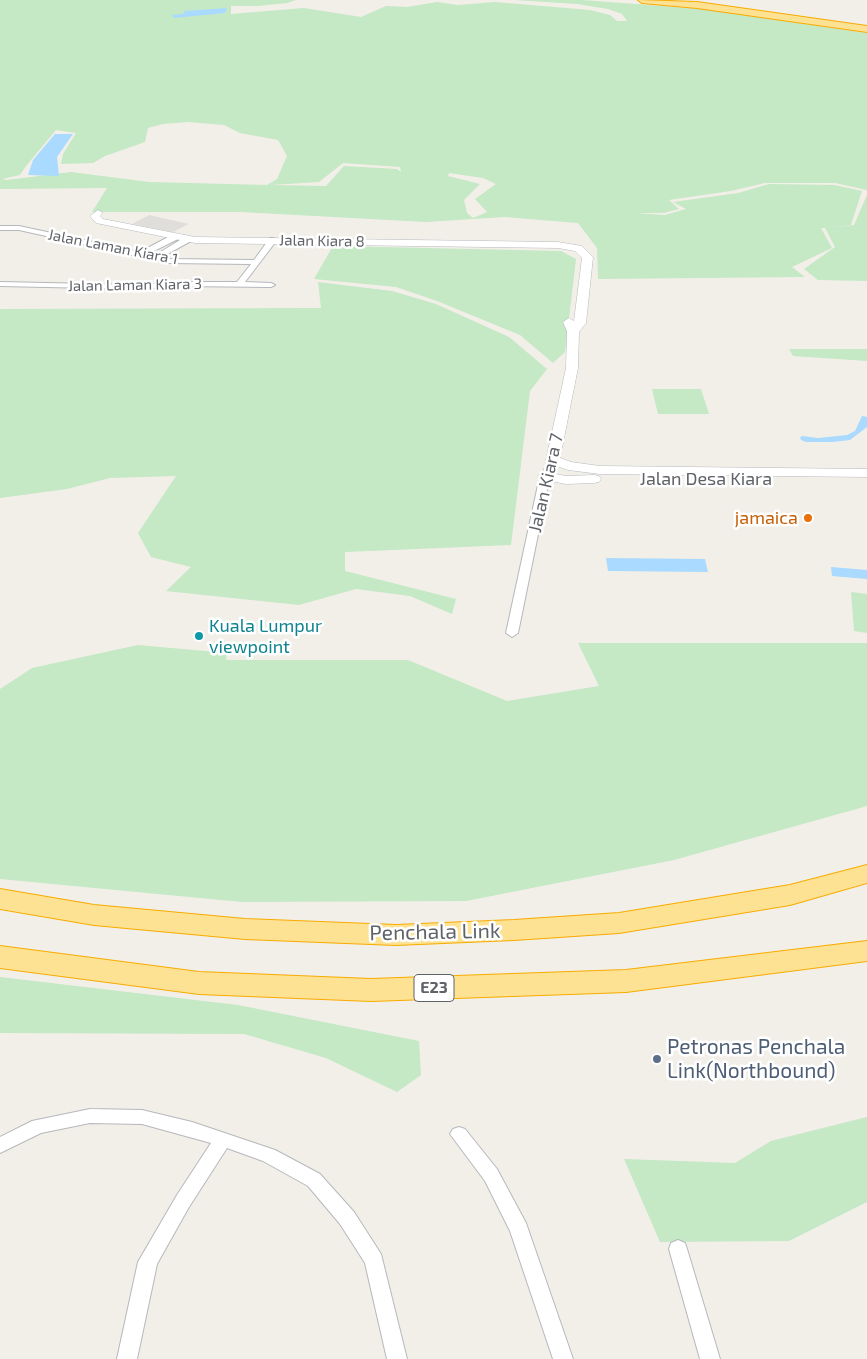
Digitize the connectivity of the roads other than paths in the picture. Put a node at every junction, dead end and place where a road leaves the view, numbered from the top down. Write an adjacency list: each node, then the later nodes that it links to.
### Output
1 (642, 0): 4 (highway)
2 (680, 0): 3 (highway)
3 (867, 25)
4 (867, 29)
5 (98, 213): 7 (street, Jalan Kiara 8)
6 (0, 228): 10 (street, Jalan Laman Kiara 1)
7 (175, 237): 8 (street, Jalan Kiara 8); 10 (street)
8 (188, 239): 9 (street, Jalan Kiara 8); 11 (street)
9 (273, 240): 12 (street); 16 (street, Jalan Kiara 8)
10 (141, 255): 11 (street, Jalan Laman Kiara 1)
11 (156, 258): 12 (street, Jalan Laman Kiara 1)
12 (257, 262): 14 (street)
13 (0, 284): 14 (street, Jalan Laman Kiara 3)
14 (239, 285): 15 (street, Jalan Laman Kiara 3)
15 (270, 285)
16 (573, 331): 17 (street, Jalan Kiara 7)
17 (553, 460): 18 (street, Jalan Desa Kiara); 19 (street, Jalan Kiara 7)
18 (867, 473)
19 (545, 476): 20 (street, Jalan Desa Kiara); 21 (street, Jalan Kiara 7)
20 (867, 480)
21 (512, 633)
22 (867, 874): 23 (highway, Penchala Link)
23 (0, 899)
24 (867, 951): 25 (highway, E23)
25 (0, 957)
26 (459, 1134): 32 (street)
27 (223, 1140): 28 (street); 30 (street); 31 (street)
28 (0, 1145)
29 (678, 1250): 33 (street)
30 (127, 1359)
31 (397, 1359)
32 (563, 1359)
33 (710, 1359)

